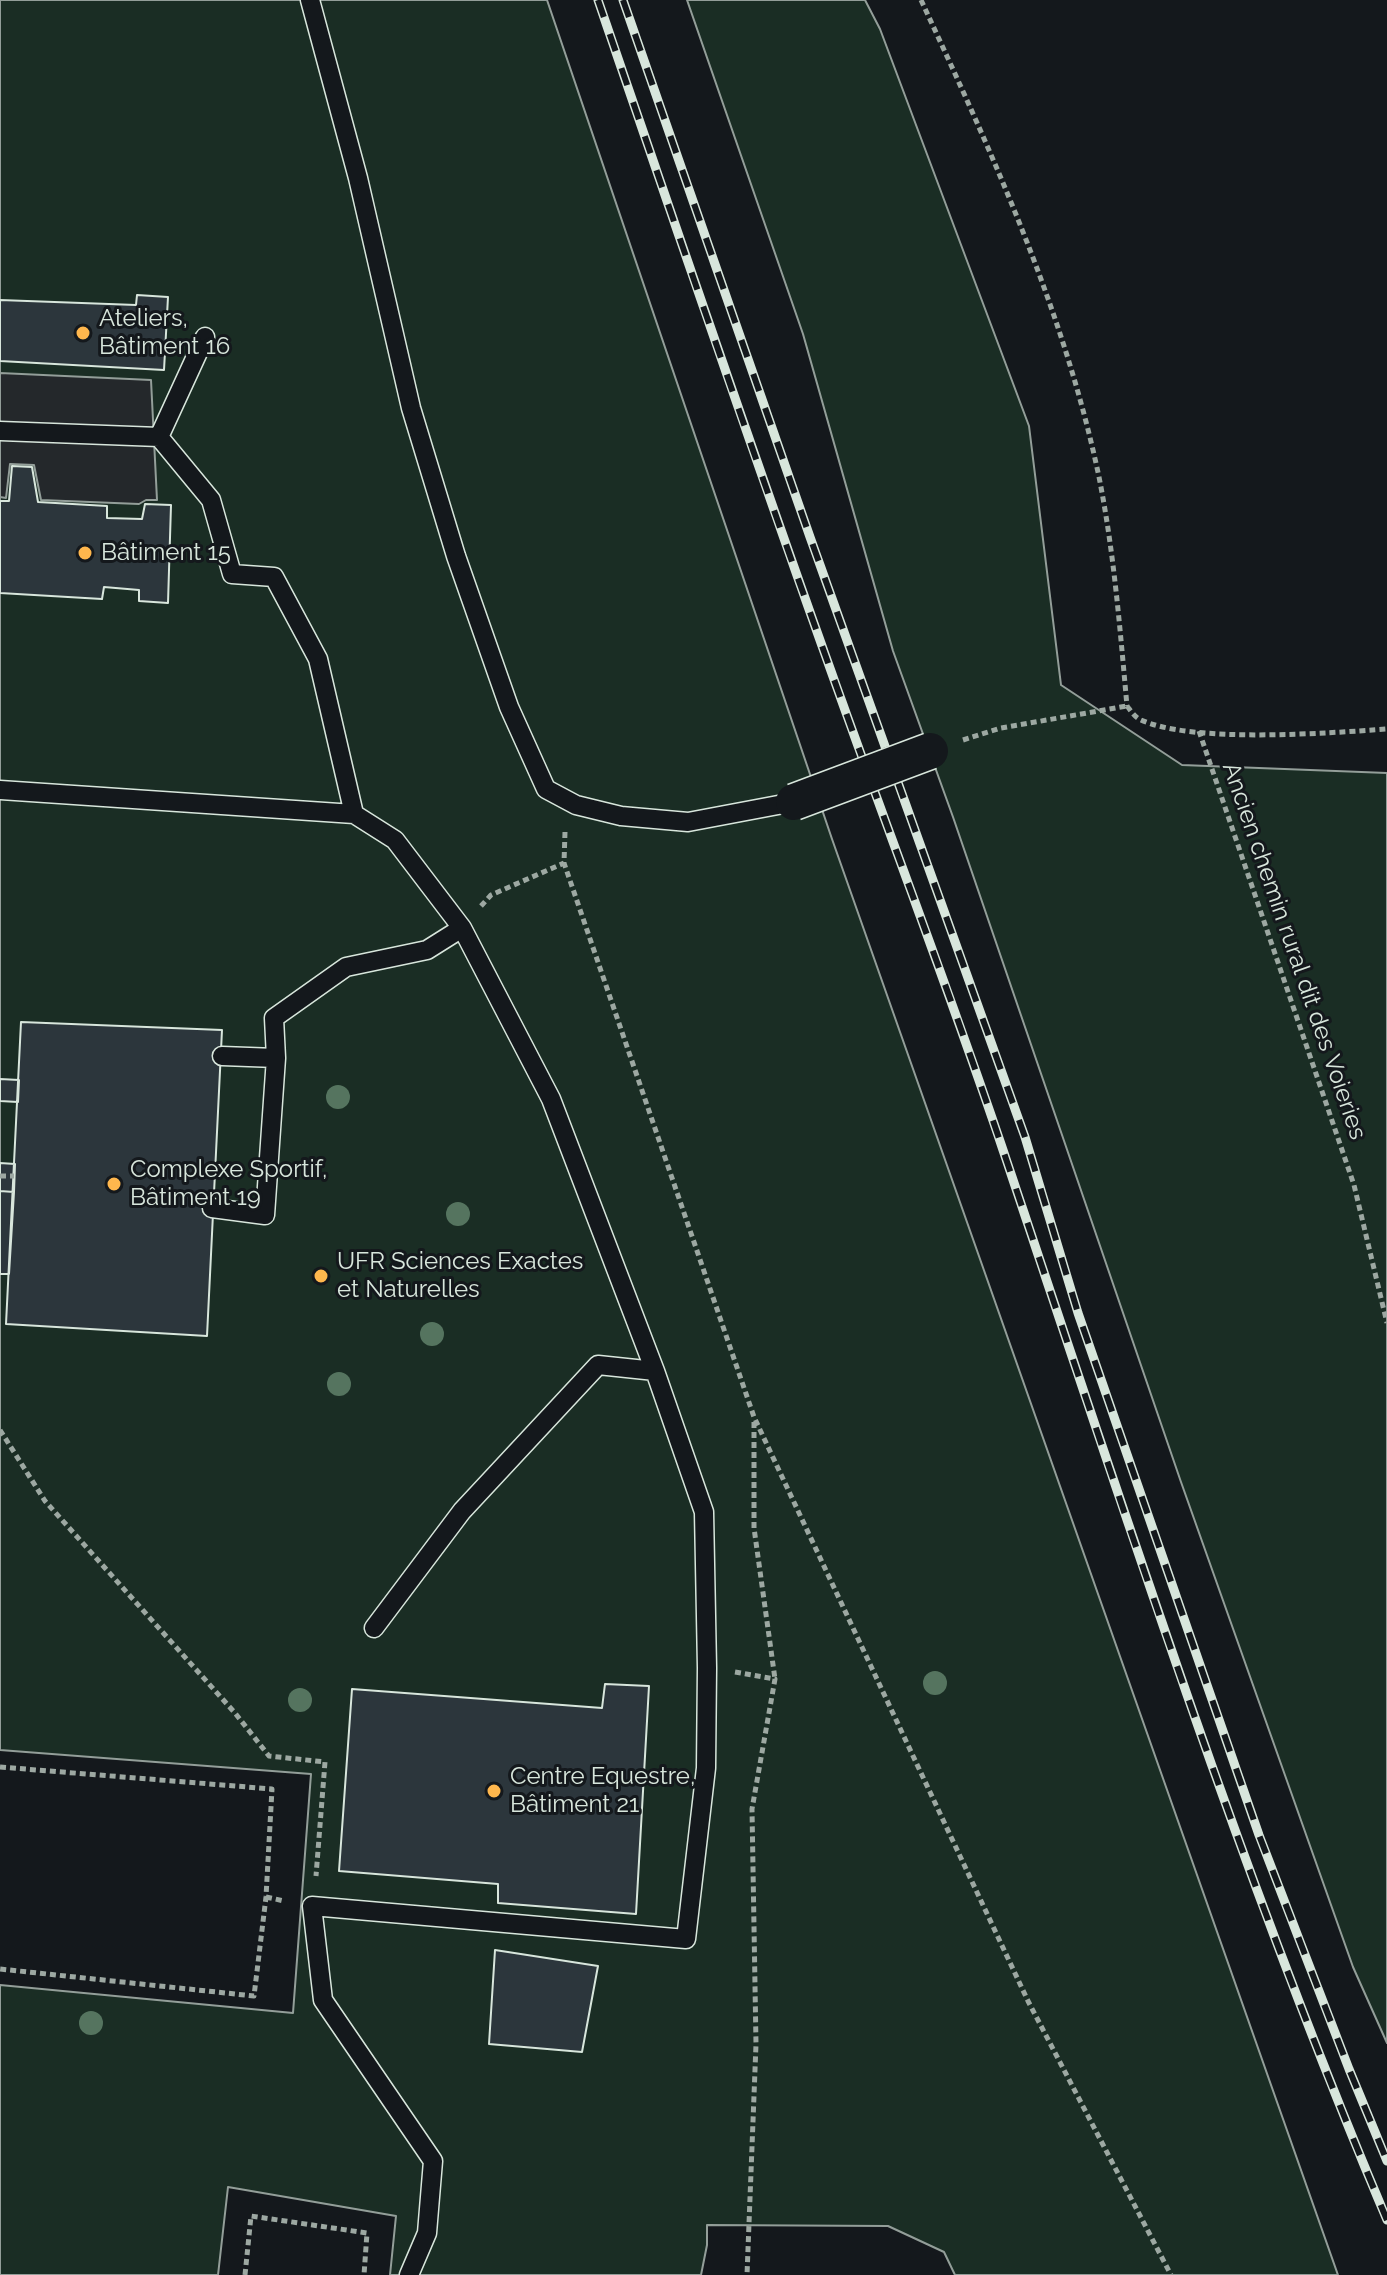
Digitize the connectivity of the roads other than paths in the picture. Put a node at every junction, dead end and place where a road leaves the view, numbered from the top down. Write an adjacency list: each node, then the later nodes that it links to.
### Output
1 (310, 0): 7 (lane)
2 (205, 337): 4 (lane)
3 (0, 431): 4 (lane)
4 (159, 437): 8 (lane)
5 (930, 751): 7 (street, bridge)
6 (0, 790): 8 (lane)
7 (794, 802)
8 (354, 814): 9 (lane)
9 (462, 928): 11 (lane); 13 (lane)
10 (222, 1056): 11 (lane)
11 (276, 1058): 12 (lane)
12 (212, 1208)
13 (655, 1371): 14 (lane); 15 (lane)
14 (374, 1628)
15 (409, 2275)

